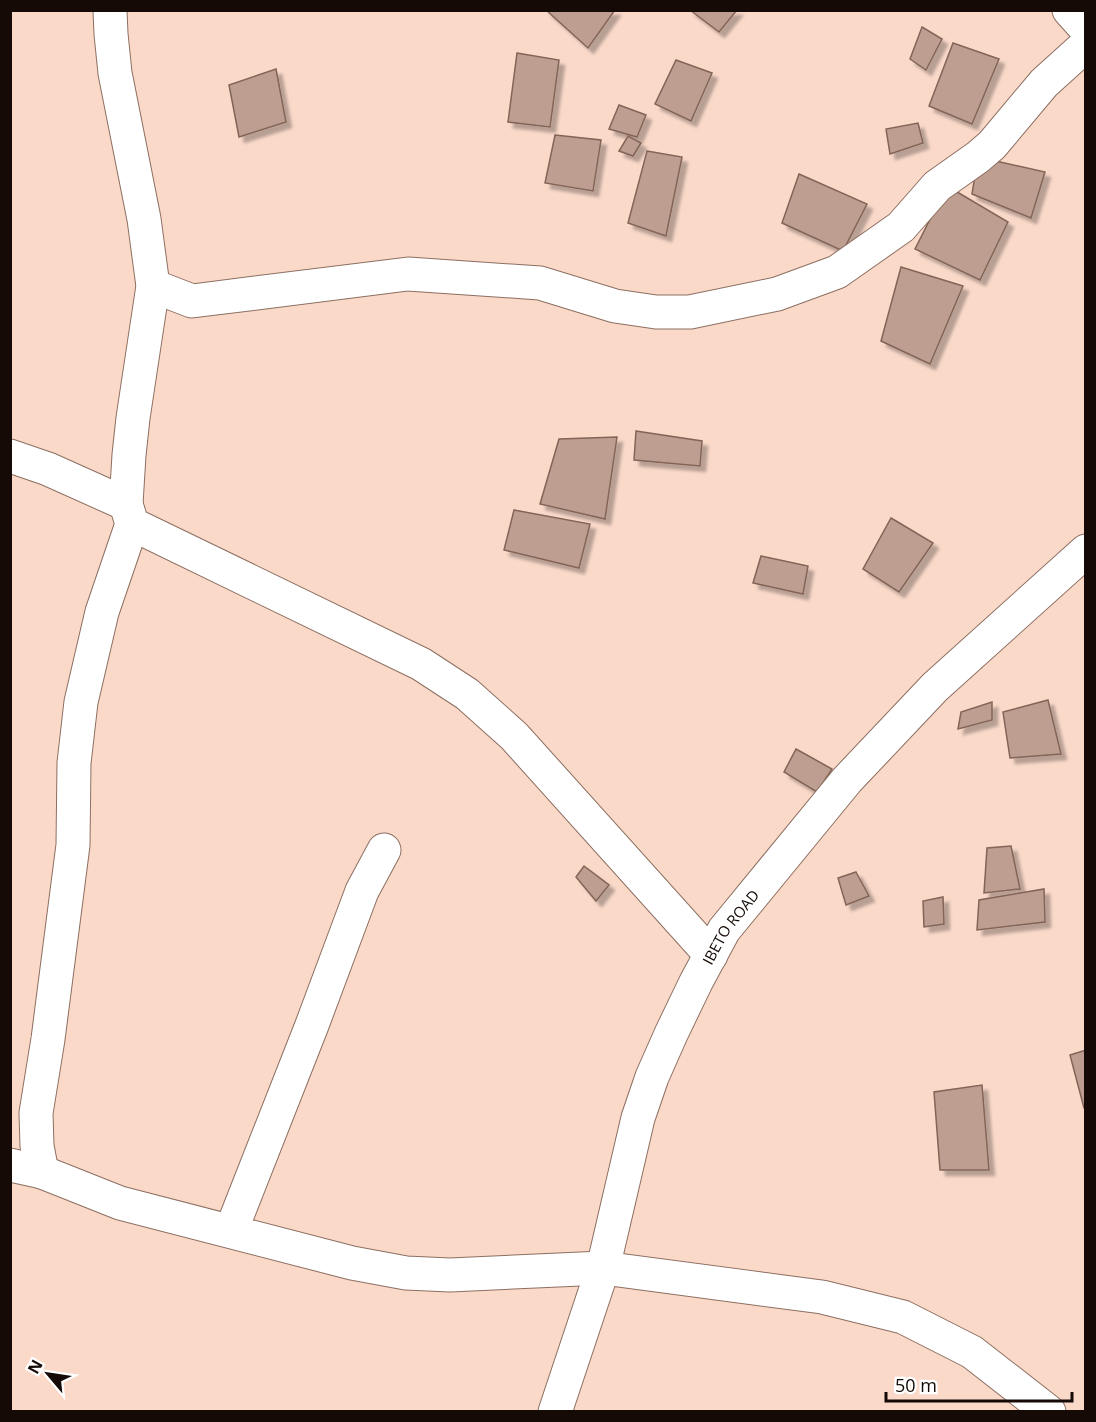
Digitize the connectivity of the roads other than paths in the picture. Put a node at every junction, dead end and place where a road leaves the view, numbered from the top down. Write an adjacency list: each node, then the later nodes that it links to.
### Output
1 (110, 10): 5 (street)
2 (1069, 10): 3 (street)
3 (1086, 29)
4 (1086, 45): 6 (street)
5 (153, 286): 6 (street); 7 (street)
6 (192, 301): 7 (street)
7 (143, 354): 9 (street)
8 (10, 456): 9 (street)
9 (129, 514): 12 (street); 14 (street)
10 (1086, 551): 12 (street, IBETO ROAD)
11 (384, 850): 15 (street)
12 (711, 955): 16 (street, IBETO ROAD)
13 (10, 1165): 14 (street)
14 (42, 1172): 15 (street)
15 (231, 1231): 16 (street)
16 (603, 1268): 17 (street, IBETO ROAD); 18 (street)
17 (555, 1412)
18 (1049, 1412)

